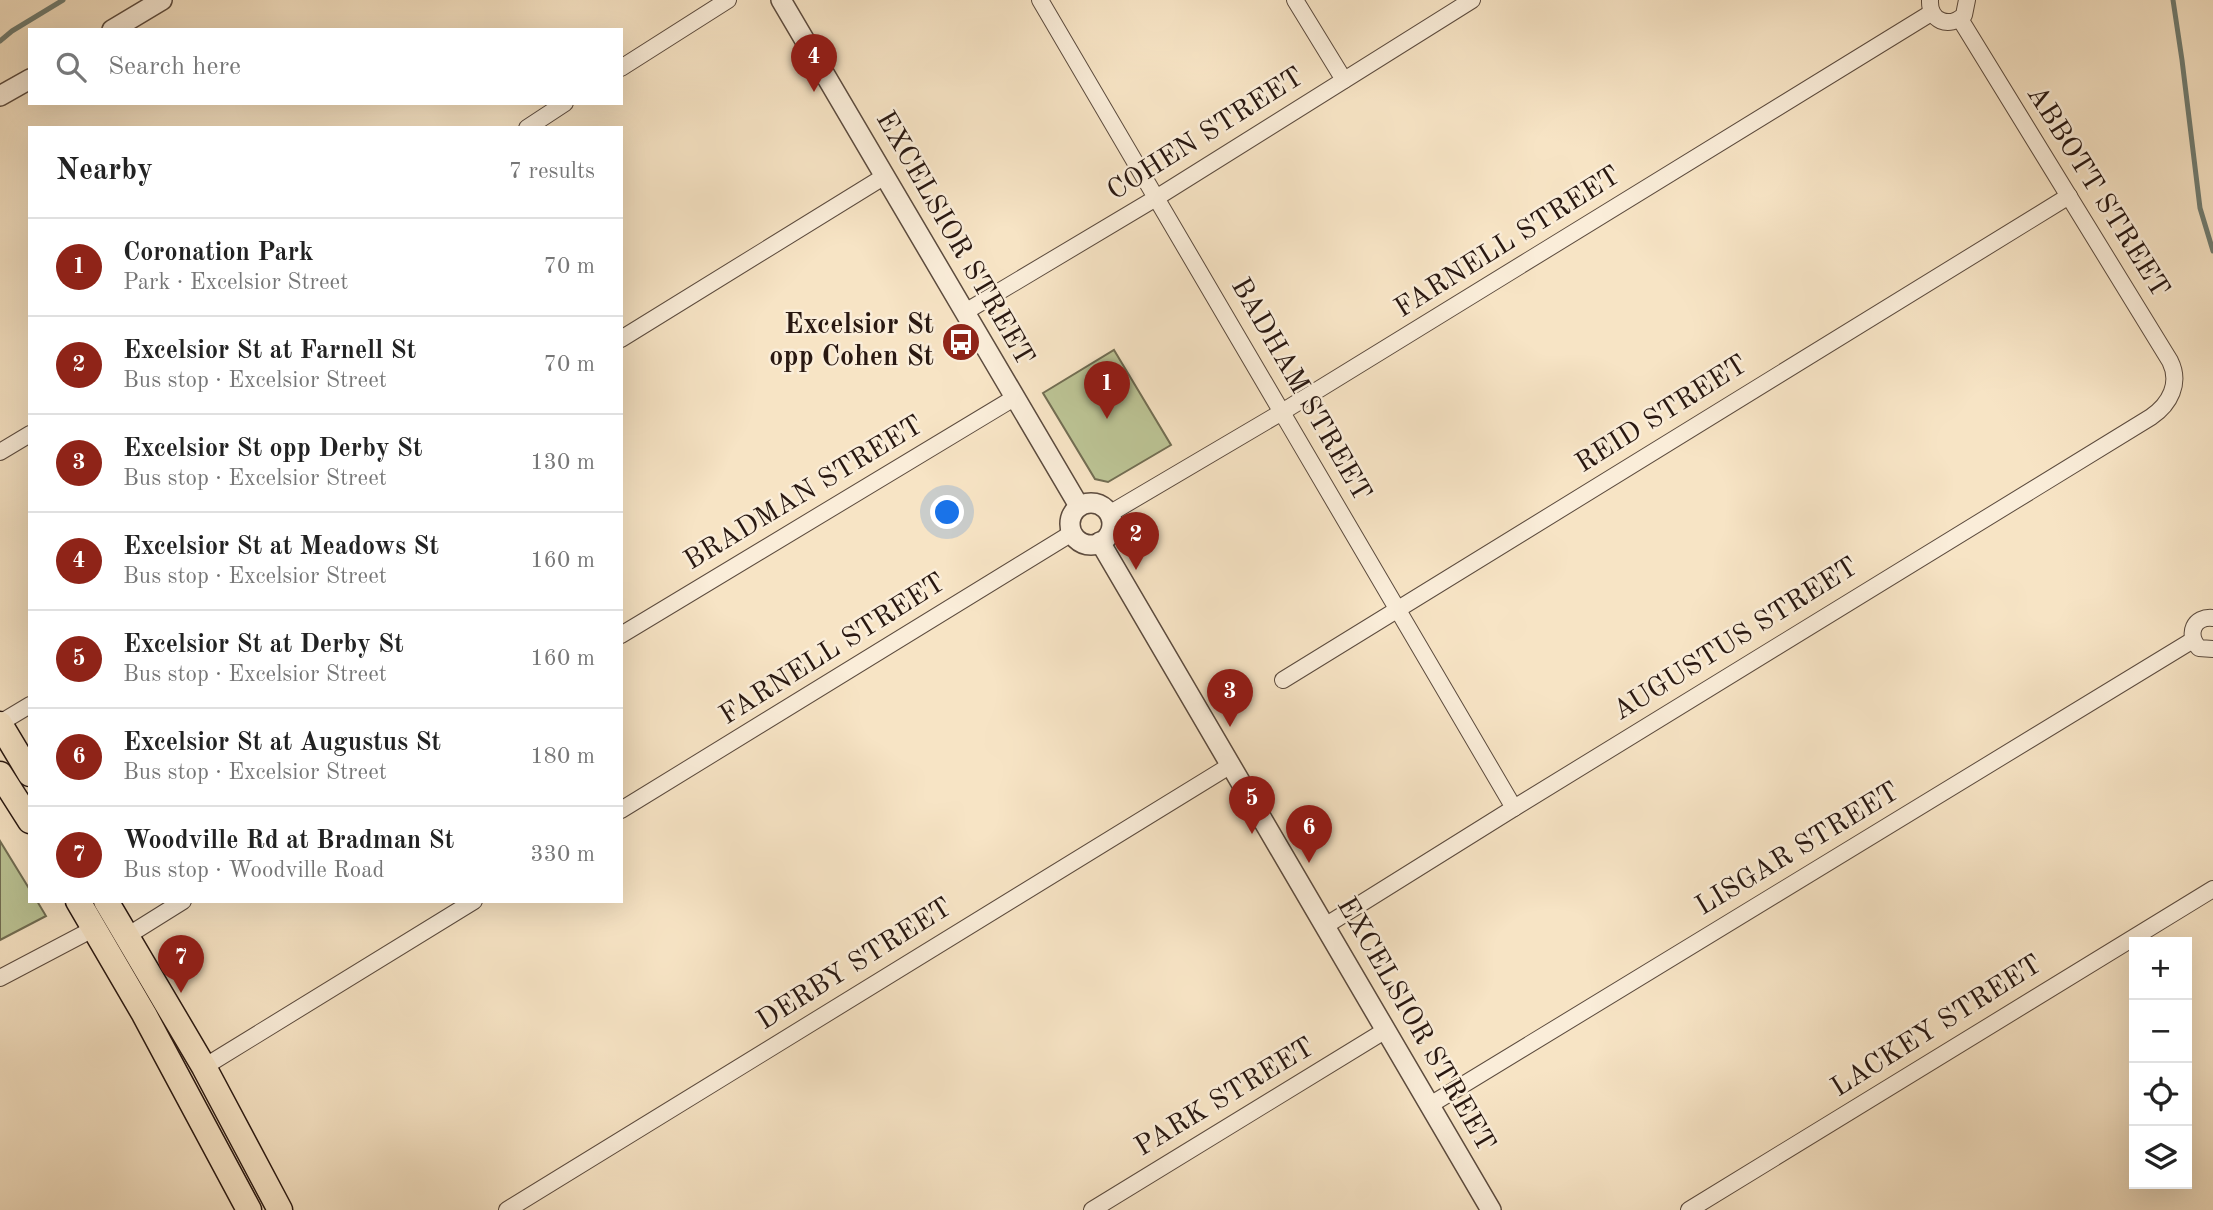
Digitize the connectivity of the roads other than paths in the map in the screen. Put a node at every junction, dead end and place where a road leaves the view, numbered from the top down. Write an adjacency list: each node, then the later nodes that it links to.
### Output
1 (162, 0): 10 (street)
2 (728, 0): 11 (street)
3 (781, 0): 17 (street, EXCELSIOR STREET)
4 (1040, 0): 19 (street, BADHAM STREET)
5 (1295, 0): 13 (street)
6 (1472, 0): 13 (street, COHEN STREET)
7 (1967, 0): 9 (street)
8 (1931, 6): 9 (street); 24 (street, FARNELL STREET)
9 (1960, 19): 18 (street, ABBOTT STREET)
10 (115, 28)
11 (623, 67)
12 (28, 80): 14 (street)
13 (1344, 80): 19 (street, COHEN STREET)
14 (0, 96)
15 (562, 105): 16 (street)
16 (530, 126)
17 (885, 176): 20 (street, EXCELSIOR STREET); 21 (street)
18 (2069, 196): 22 (street, ABBOTT STREET); 31 (street, REID STREET)
19 (1156, 198): 20 (street, COHEN STREET); 24 (street, BADHAM STREET)
20 (965, 312): 23 (street, EXCELSIOR STREET)
21 (623, 338)
22 (2171, 396): 42 (street, AUGUSTUS STREET)
23 (1014, 398): 27 (street, EXCELSIOR STREET); 33 (street, BRADMAN STREET)
24 (1282, 412): 28 (street, FARNELL STREET); 31 (street, BADHAM STREET)
25 (28, 435): 26 (street)
26 (0, 452)
27 (1079, 506): 28 (street); 29 (street)
28 (1109, 514): 30 (street)
29 (1072, 533): 30 (street); 43 (street, FARNELL STREET)
30 (1100, 542): 39 (street, EXCELSIOR STREET)
31 (1398, 608): 36 (street, REID STREET); 42 (street, BADHAM STREET)
32 (2213, 618): 34 (street, LISGAR STREET)
33 (623, 634)
34 (2193, 640): 35 (street); 56 (street, LISGAR STREET)
35 (2213, 649)
36 (1283, 680)
37 (28, 706): 38 (street)
38 (0, 724): 40 (main road)
39 (1231, 765): 50 (street, EXCELSIOR STREET); 59 (street, DERBY STREET)
40 (28, 771)
41 (0, 774): 44 (main road)
42 (1514, 807): 50 (street, AUGUSTUS STREET)
43 (623, 809)
44 (28, 818)
45 (2213, 889): 62 (street, LACKEY STREET)
46 (79, 903): 51 (main road)
47 (107, 903): 52 (main road)
48 (180, 903): 52 (street)
49 (471, 903): 55 (street)
50 (1325, 926): 54 (street, EXCELSIOR STREET)
51 (93, 929): 53 (street); 57 (main road)
52 (127, 936): 55 (main road)
53 (0, 978)
54 (1386, 1030): 56 (street, EXCELSIOR STREET); 60 (street, PARK STREET)
55 (204, 1067): 58 (main road)
56 (1430, 1105): 61 (street, EXCELSIOR STREET)
57 (249, 1210)
58 (280, 1210)
59 (507, 1210)
60 (1091, 1210)
61 (1491, 1210)
62 (1689, 1210)

